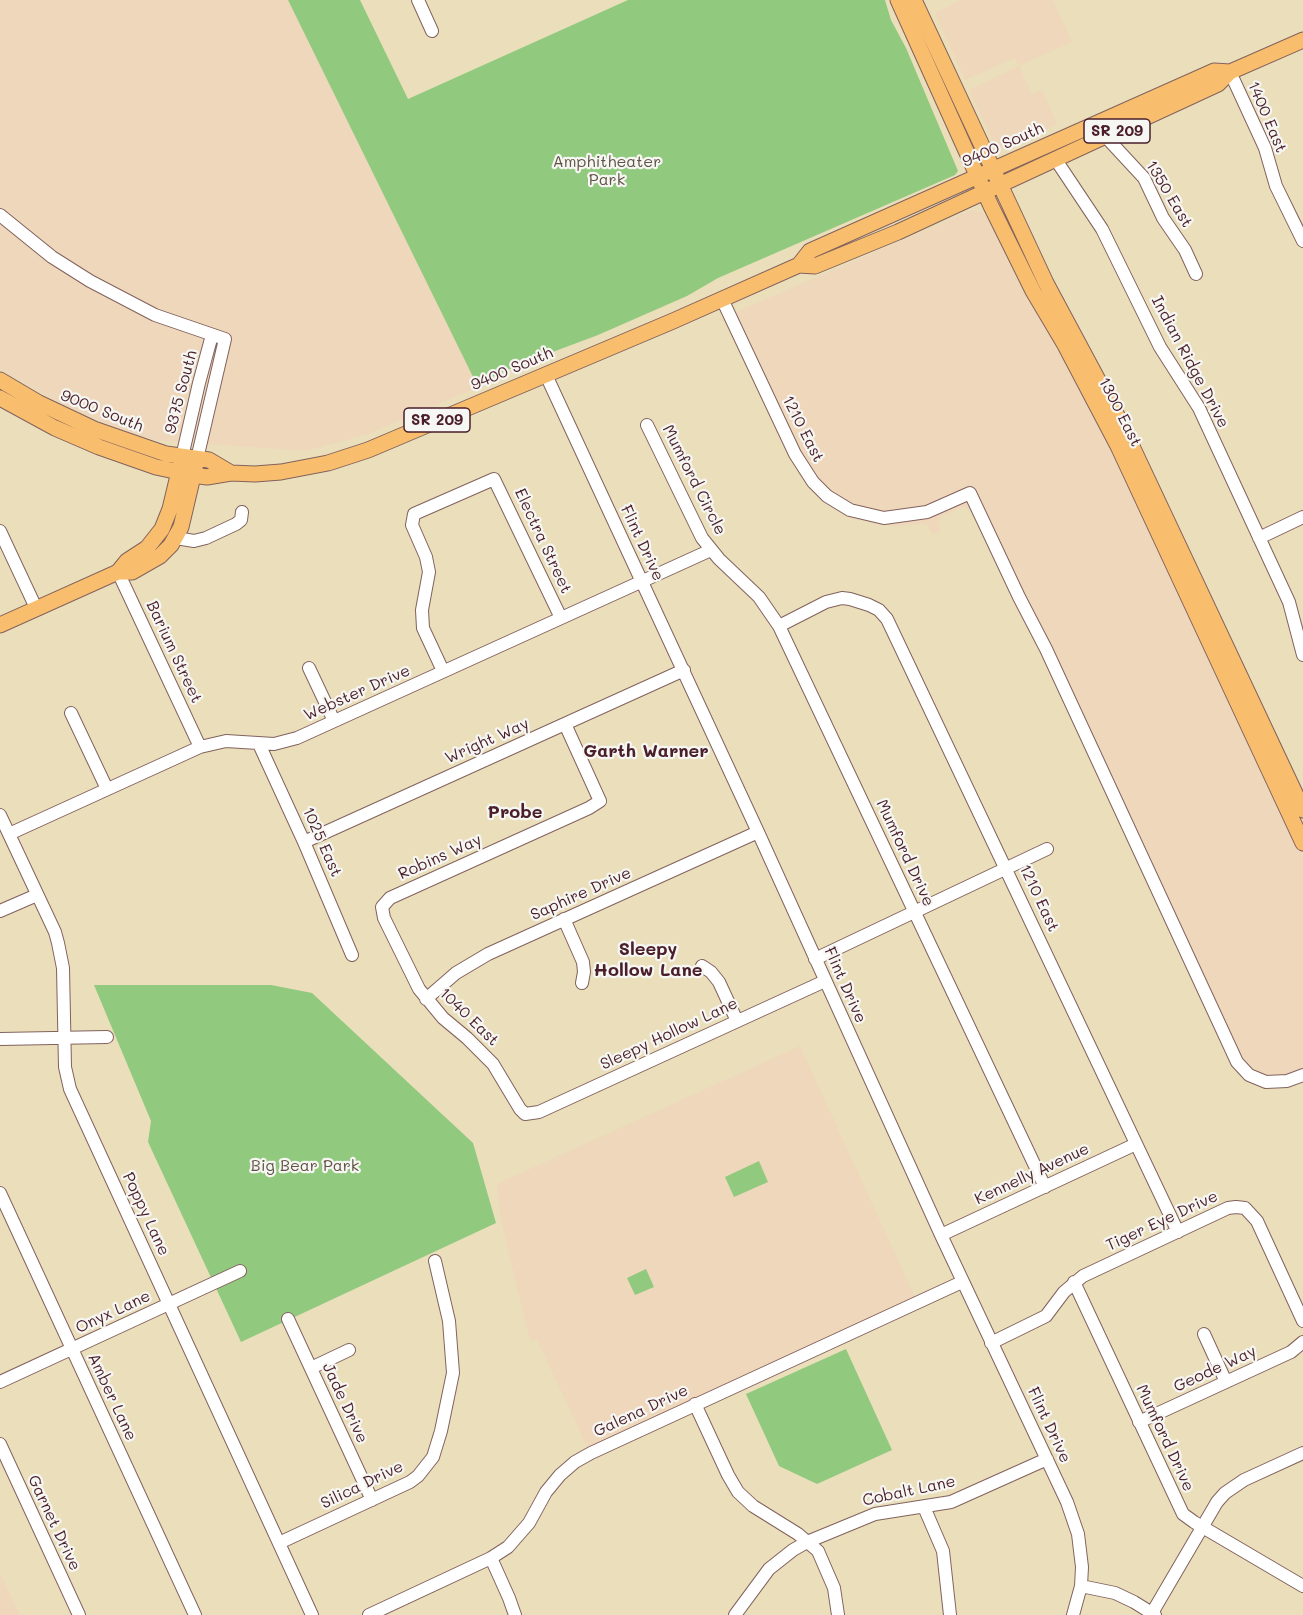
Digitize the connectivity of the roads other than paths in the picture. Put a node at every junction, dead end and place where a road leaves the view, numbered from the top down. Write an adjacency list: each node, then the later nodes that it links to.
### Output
1 (418, 0): 4 (street)
2 (898, 0): 10 (main road, 1300 East)
3 (914, 0): 9 (main road, 1300 East)
4 (432, 31)
5 (1303, 39): 6 (main road, 9400 South / SR 209)
6 (1230, 72): 7 (main road, 9400 South / SR 209); 9 (main road, 9400 South / SR 209); 14 (street, 1400 East)
7 (1106, 137): 8 (main road, 9400 South / SR 209); 16 (street, 1350 East)
8 (1056, 160): 11 (main road, 9400 South / SR 209); 30 (street, Indian Ridge Drive)
9 (993, 169): 10 (main road, 9400 South / SR 209); 11 (main road, 1300 East)
10 (978, 176): 12 (main road, 1300 East); 15 (main road, 9400 South / SR 209)
11 (1001, 186): 12 (main road, 9400 South / SR 209); 49 (main road, 1300 East)
12 (985, 193): 15 (main road, 9400 South / SR 209); 54 (main road, 1300 East)
13 (0, 215): 18 (street)
14 (1303, 241)
15 (799, 265): 17 (main road, 9400 South / SR 209)
16 (1196, 274)
17 (723, 299): 19 (main road, 9400 South / SR 209); 72 (street, 1210 East)
18 (212, 335): 23 (street, 9375 South); 23 (street, 9375 South)
19 (546, 375): 24 (main road, 9400 South / SR 209); 33 (street, Flint Drive)
20 (0, 380): 23 (main road, 9000 South / SR 209)
21 (0, 398): 25 (main road, 9000 South / SR 209)
22 (647, 425): 31 (street, Mumford Circle)
23 (189, 458): 24 (main road, 9400 South / SR 209); 25 (main road)
24 (231, 473): 25 (main road, 9400 South / SR 209)
25 (186, 474): 29 (main road); 32 (main road)
26 (242, 512): 29 (street)
27 (1303, 517): 30 (street)
28 (0, 531): 34 (street)
29 (176, 538): 32 (main road)
30 (1259, 538): 38 (street, Indian Ridge Drive)
31 (711, 550): 33 (street, Webster Drive); 37 (street, Mumford Drive)
32 (118, 572): 34 (main road); 47 (street, Barium Street)
33 (642, 581): 35 (street, Webster Drive); 41 (street, Flint Drive)
34 (36, 608): 36 (main road)
35 (561, 618): 42 (street, Webster Drive); 42 (street, Electra Street)
36 (0, 624)
37 (779, 626): 56 (street, 1210 East); 60 (street, Mumford Drive)
38 (1300, 628): 39 (street, Indian Ridge Drive)
39 (1303, 655)
40 (309, 668): 44 (street)
41 (684, 670): 45 (street, Wright Way); 51 (street, Flint Drive)
42 (443, 671): 44 (street, Webster Drive)
43 (71, 713): 48 (street)
44 (334, 721): 46 (street, Webster Drive)
45 (565, 724): 53 (street, Wright Way); 58 (street, Robins Way)
46 (259, 744): 47 (street, Webster Drive); 53 (street, 1025 East)
47 (200, 747): 48 (street, Webster Drive)
48 (107, 789): 52 (street, Webster Drive)
49 (1303, 810)
50 (0, 815): 52 (street, Poppy Lane)
51 (758, 832): 61 (street, Saphire Drive); 63 (street, Flint Drive)
52 (9, 834): 57 (street, Poppy Lane)
53 (304, 842): 62 (street, 1025 East)
54 (1303, 843)
55 (1047, 849): 56 (street)
56 (1006, 868): 60 (street); 74 (street, 1210 East)
57 (37, 895): 59 (street); 70 (street, Poppy Lane)
58 (382, 907): 67 (street, 1040 East)
59 (0, 911)
60 (915, 912): 63 (street); 75 (street, Mumford Drive)
61 (564, 920): 66 (street); 67 (street, Saphire Drive)
62 (352, 955)
63 (815, 959): 65 (street, Flint Drive)
64 (702, 966): 68 (street)
65 (825, 981): 68 (street, Sleepy Hollow Lane); 78 (street, Flint Drive)
66 (582, 983)
67 (426, 999): 73 (street, 1040 East)
68 (737, 1021): 73 (street, Sleepy Hollow Lane)
69 (107, 1037): 70 (street)
70 (64, 1038): 71 (street); 83 (street, Poppy Lane)
71 (0, 1039)
72 (1303, 1075)
73 (525, 1114)
74 (1136, 1144): 75 (street, Kennelly Avenue); 77 (street, 1210 East)
75 (1045, 1187): 78 (street, Kennelly Avenue)
76 (0, 1193): 89 (street, Amber Lane)
77 (1178, 1232): 82 (street, Tiger Eye Drive); 85 (street, Tiger Eye Drive)
78 (941, 1235): 81 (street, Flint Drive)
79 (435, 1261): 99 (street, Silica Drive)
80 (240, 1271): 83 (street, Onyx Lane)
81 (963, 1282): 88 (street, Flint Drive); 94 (street, Galena Drive)
82 (1074, 1282): 88 (street, Tiger Eye Drive); 95 (street, Mumford Drive)
83 (169, 1304): 89 (street, Onyx Lane); 103 (street, Poppy Lane)
84 (288, 1319): 91 (street, Jade Drive)
85 (1303, 1321)
86 (1204, 1334): 93 (street)
87 (1303, 1342): 93 (street, Geode Way)
88 (992, 1343): 98 (street, Flint Drive)
89 (72, 1349): 92 (street, Onyx Lane); 109 (street, Amber Lane)
90 (349, 1350): 91 (street)
91 (311, 1368): 99 (street, Jade Drive)
92 (0, 1382)
93 (1226, 1382): 95 (street, Geode Way)
94 (695, 1404): 102 (street); 104 (street, Galena Drive)
95 (1139, 1422): 101 (street, Mumford Drive)
96 (0, 1444): 108 (street, Garnet Drive)
97 (1303, 1453): 101 (street)
98 (1047, 1459): 100 (street, Cobalt Lane); 105 (street, Flint Drive)
99 (372, 1500): 103 (street, Silica Drive)
100 (924, 1508): 102 (street, Cobalt Lane); 115 (street)
101 (1203, 1527): 106 (street, Mumford Drive); 107 (street)
102 (807, 1542): 113 (street, Cobalt Lane); 114 (street)
103 (279, 1543): 110 (street, Poppy Lane)
104 (491, 1558): 111 (street, Galena Drive); 112 (street)
105 (1081, 1586): 107 (street); 116 (street, Flint Drive)
106 (1303, 1586)
107 (1154, 1614)
108 (79, 1615)
109 (195, 1615)
110 (312, 1615)
111 (369, 1615)
112 (515, 1615)
113 (735, 1615)
114 (838, 1615)
115 (950, 1615)
116 (1073, 1615)

